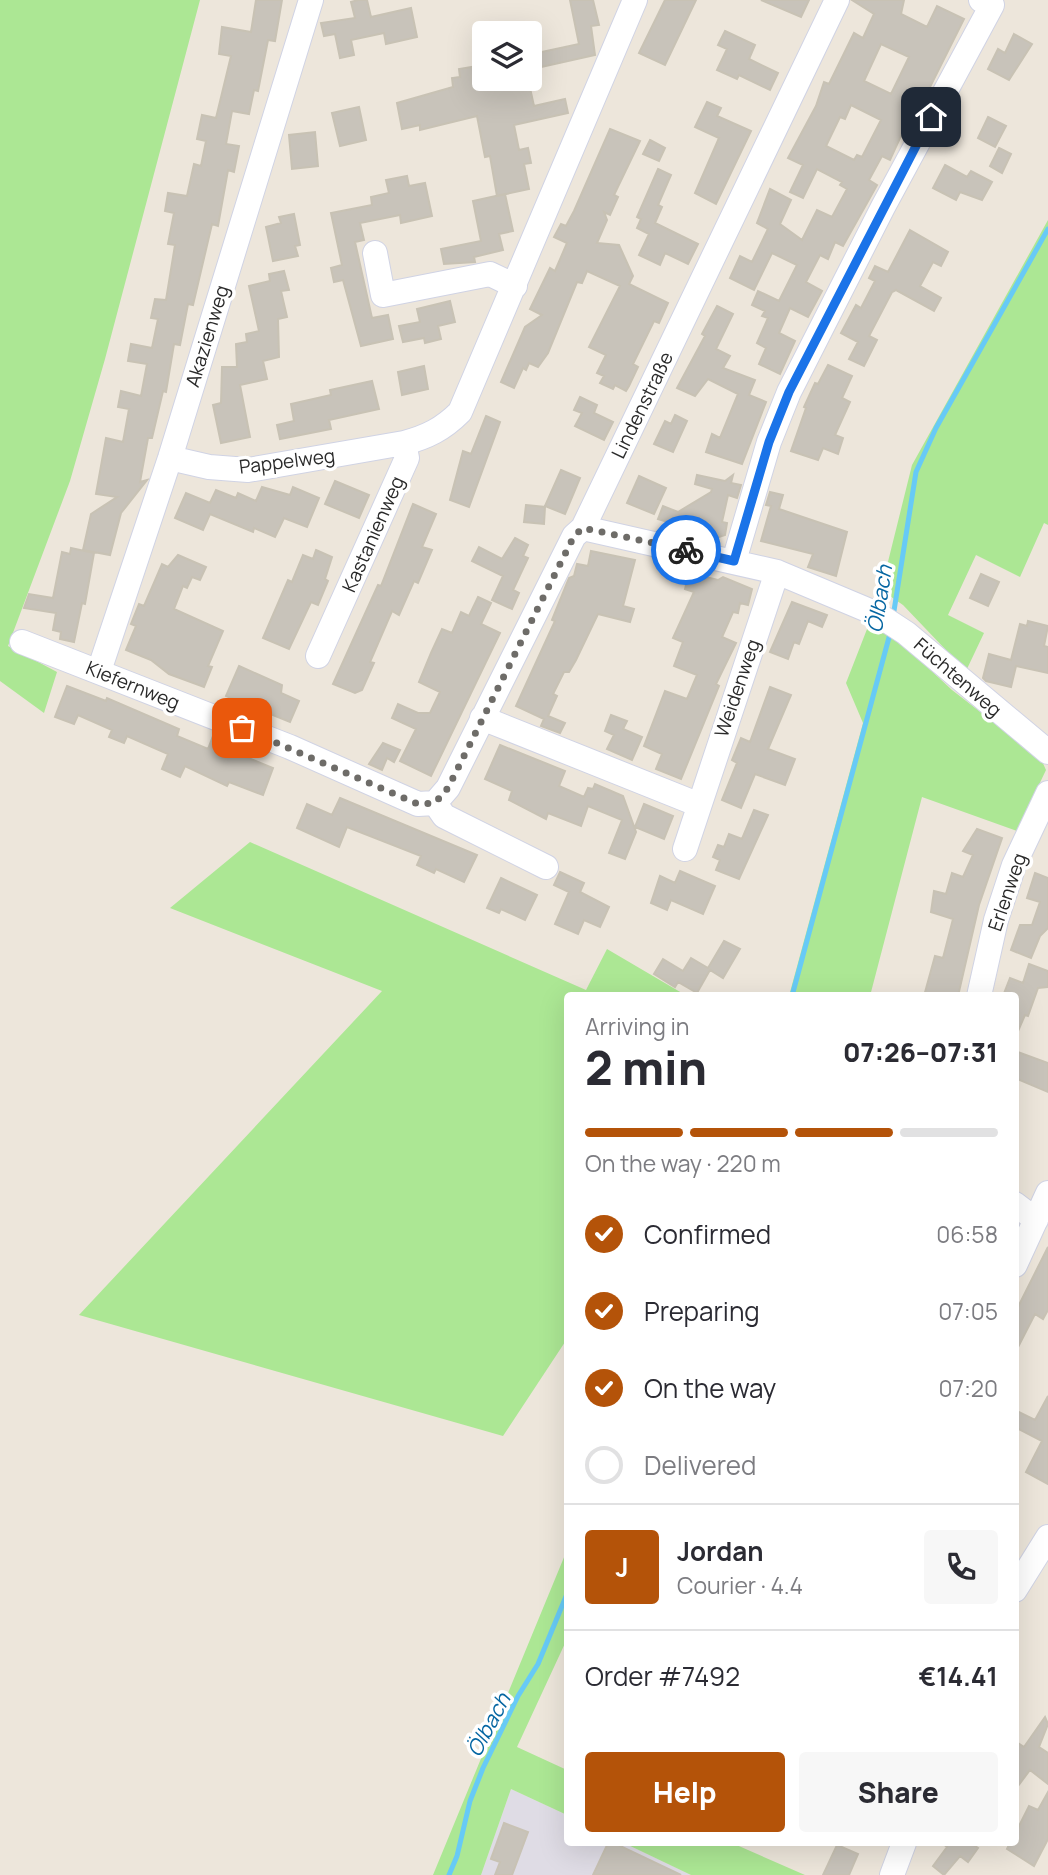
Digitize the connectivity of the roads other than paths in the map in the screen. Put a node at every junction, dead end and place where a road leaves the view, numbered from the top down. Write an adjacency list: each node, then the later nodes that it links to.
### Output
1 (311, 0): 8 (street, Akazienweg)
2 (635, 0): 6 (street)
3 (837, 0): 9 (street, Lindenstraße)
4 (981, 0): 10 (street)
5 (375, 253): 6 (street)
6 (515, 286): 7 (street)
7 (404, 443): 8 (street, Pappelweg); 13 (street, Kastanienweg)
8 (170, 458): 14 (street, Akazienweg)
9 (583, 528): 10 (street, Füchtenweg); 15 (street, Lindenstraße)
10 (734, 561): 11 (street, Füchtenweg)
11 (777, 572): 16 (street, Füchtenweg); 19 (street, Weidenweg)
12 (22, 642): 14 (street, Kiefernweg)
13 (318, 656)
14 (99, 671): 18 (street, Kiefernweg)
15 (482, 718): 18 (street, Lindenstraße); 19 (street)
16 (1048, 752)
17 (1048, 793): 22 (street, Erlenweg)
18 (435, 803): 21 (street, Kiefernweg)
19 (697, 804): 20 (street, Weidenweg)
20 (685, 849)
21 (546, 867)
22 (980, 992)
23 (1048, 1193): 25 (street)
24 (1019, 1207): 25 (street)
25 (1036, 1220): 26 (street)
26 (1019, 1256)
27 (1048, 1537): 28 (street)
28 (1019, 1580)
29 (903, 1846): 30 (street)
30 (892, 1875)

